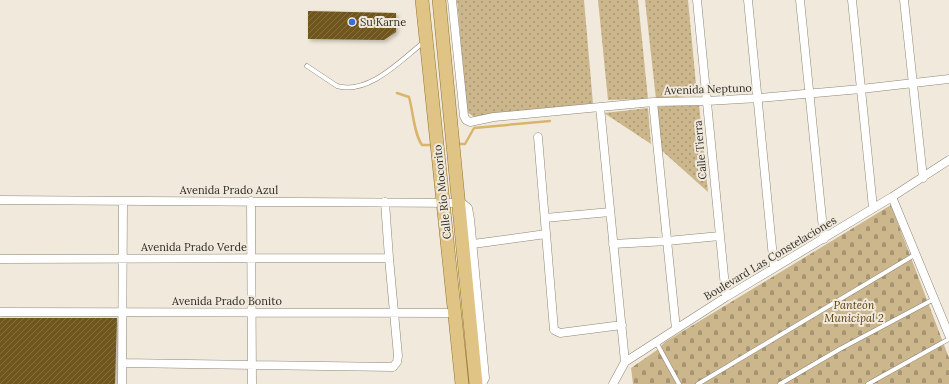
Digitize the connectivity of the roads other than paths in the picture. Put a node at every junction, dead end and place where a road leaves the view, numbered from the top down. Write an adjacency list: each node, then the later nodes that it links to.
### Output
1 (422, 0): 9 (main road, Calle Río Mocorito)
2 (439, 0): 28 (main road, Calle Río Mocorito)
3 (452, 0): 18 (street, Avenida Neptuno)
4 (697, 0): 16 (street, Calle Tierra)
5 (748, 0): 15 (street)
6 (800, 0): 14 (street)
7 (852, 0): 13 (street)
8 (904, 0): 12 (street)
9 (427, 40): 10 (lane); 27 (main road, Calle Río Mocorito)
10 (307, 66)
11 (949, 79): 12 (street, Avenida Neptuno)
12 (913, 83): 13 (street, Avenida Neptuno); 21 (street)
13 (861, 89): 14 (street, Avenida Neptuno); 29 (street)
14 (809, 93): 15 (street, Avenida Neptuno); 34 (street)
15 (758, 98): 16 (street, Avenida Neptuno); 43 (street)
16 (707, 101): 17 (street, Avenida Neptuno); 33 (street, Calle Tierra)
17 (653, 102): 18 (street, Avenida Neptuno); 35 (street)
18 (600, 107): 30 (street)
19 (538, 137): 31 (street)
20 (949, 160): 21 (street, Boulevard Las Constelaciones)
21 (923, 178): 22 (street, Boulevard Las Constelaciones)
22 (892, 197): 29 (street, Boulevard Las Constelaciones); 38 (street)
23 (0, 200): 24 (street, Avenida Prado Azul)
24 (123, 201): 25 (street, Avenida Prado Azul); 39 (street)
25 (251, 202): 26 (street, Avenida Prado Azul); 40 (street)
26 (385, 202): 27 (street, Avenida Prado Azul); 41 (street)
27 (443, 202): 28 (street, Avenida Prado Azul); 50 (main road, Calle Río Mocorito)
28 (458, 203): 36 (street); 62 (main road, Calle Río Mocorito)
29 (873, 208): 34 (street, Boulevard Las Constelaciones)
30 (610, 212): 31 (street); 37 (street)
31 (545, 218): 32 (street)
32 (546, 234): 36 (street); 51 (street)
33 (720, 236): 35 (street); 44 (street, Calle Tierra)
34 (824, 239): 43 (street, Boulevard Las Constelaciones)
35 (667, 241): 37 (street); 52 (street)
36 (473, 244): 63 (street)
37 (614, 244): 51 (street)
38 (916, 254): 45 (street); 66 (lane)
39 (123, 258): 40 (street, Avenida Prado Verde); 42 (street, Avenida Prado Verde); 47 (street)
40 (251, 258): 41 (street, Avenida Prado Verde); 48 (street)
41 (389, 258): 49 (street)
42 (0, 259)
43 (774, 268): 44 (street, Boulevard Las Constelaciones)
44 (726, 297): 52 (street, Boulevard Las Constelaciones)
45 (934, 299): 53 (street); 67 (lane)
46 (0, 312): 47 (street, Avenida Prado Bonito)
47 (123, 312): 48 (street, Avenida Prado Bonito); 57 (street)
48 (251, 312): 49 (street, Avenida Prado Bonito); 58 (street)
49 (394, 312): 50 (street, Avenida Prado Bonito); 58 (street)
50 (454, 313): 61 (main road, Calle Río Mocorito)
51 (622, 325): 56 (street)
52 (676, 329): 55 (street, Boulevard Las Constelaciones)
53 (949, 335)
54 (949, 339): 68 (lane)
55 (656, 342): 56 (street, Boulevard Las Constelaciones); 65 (lane)
56 (625, 362): 64 (street, Boulevard Las Constelaciones)
57 (122, 363): 58 (street); 59 (street)
58 (252, 365): 60 (street)
59 (122, 384)
60 (252, 384)
61 (462, 384)
62 (476, 384)
63 (482, 384)
64 (613, 384)
65 (679, 384)
66 (698, 384)
67 (780, 384)
68 (868, 384)

